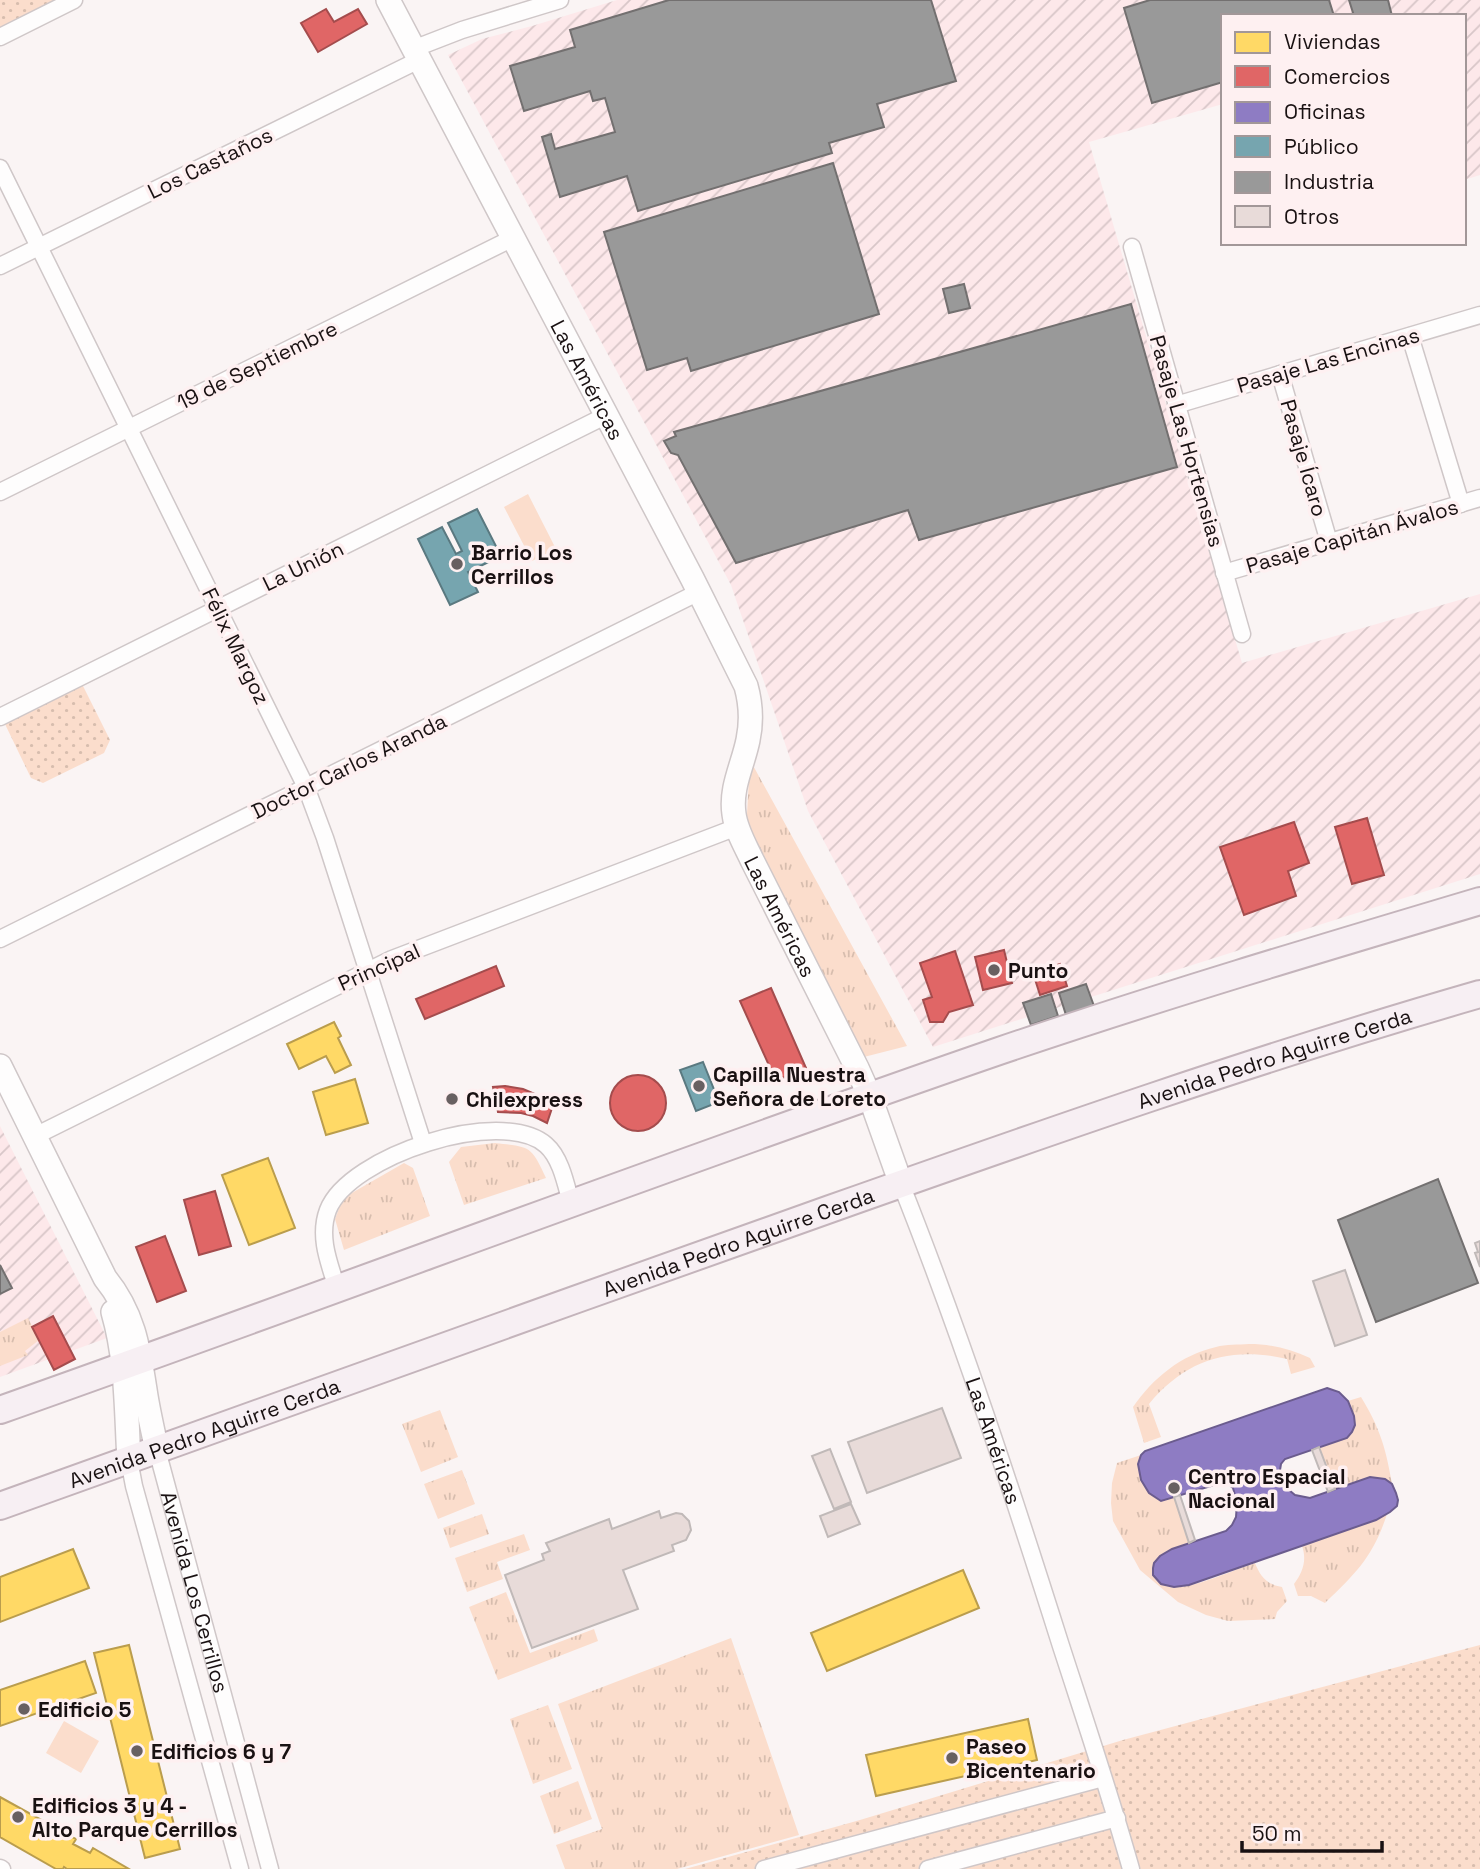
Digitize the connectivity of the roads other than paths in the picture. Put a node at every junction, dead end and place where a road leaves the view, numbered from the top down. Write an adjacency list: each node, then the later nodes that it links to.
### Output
1 (74, 0): 4 (street)
2 (388, 0): 5 (street, Las Américas)
3 (560, 0): 5 (street, Los Castaños)
4 (0, 37)
5 (416, 54): 7 (street, Las Américas); 8 (street, Los Castaños)
6 (0, 168): 8 (street, Félix Margoz)
7 (513, 237): 15 (street, Las Américas); 16 (street, 19 de Septiembre)
8 (39, 247): 10 (street, Los Castaños); 16 (street, Félix Margoz)
9 (1132, 247): 14 (street, Pasaje Las Hortensias)
10 (0, 266)
11 (1480, 315): 12 (street, Pasaje Las Encinas)
12 (1410, 336): 13 (street, Pasaje Las Encinas); 19 (street)
13 (1280, 374): 14 (street, Pasaje Las Encinas); 20 (street, Pasaje Ícaro)
14 (1176, 405): 21 (street, Pasaje Las Hortensias)
15 (607, 415): 22 (street, Las Américas); 23 (street, La Unión)
16 (129, 429): 17 (street, 19 de Septiembre); 23 (street, Félix Margoz)
17 (0, 492)
18 (1480, 498): 19 (street, Pasaje Capitán Ávalos)
19 (1461, 504): 20 (street, Pasaje Capitán Ávalos)
20 (1329, 542): 21 (street, Pasaje Capitán Ávalos)
21 (1224, 573): 24 (street, Pasaje Las Hortensias)
22 (699, 592): 26 (street, Doctor Carlos Aranda); 27 (street, Las Américas)
23 (218, 608): 25 (street, La Unión); 26 (street, Félix Margoz)
24 (1242, 634)
25 (0, 717)
26 (306, 787): 29 (street, Doctor Carlos Aranda); 30 (street, Félix Margoz)
27 (737, 827): 30 (street, Principal); 33 (street, Las Américas)
28 (1480, 901): 33 (main road)
29 (0, 939)
30 (368, 970): 34 (street, Principal); 35 (street, Félix Margoz)
31 (1480, 994): 36 (main road, Avenida Pedro Aguirre Cerda)
32 (0, 1066): 34 (street, Avenida Los Cerrillos)
33 (870, 1097): 36 (street, Las Américas); 37 (main road)
34 (35, 1136): 39 (street, Avenida Los Cerrillos)
35 (423, 1143): 37 (street); 38 (street)
36 (901, 1184): 41 (main road, Avenida Pedro Aguirre Cerda); 44 (street, Las Américas)
37 (571, 1203): 38 (main road)
38 (337, 1288): 39 (main road)
39 (132, 1363): 40 (main road); 41 (street, Avenida Los Cerrillos); 42 (street, Avenida Los Cerrillos)
40 (0, 1410)
41 (157, 1450): 42 (main road, Avenida Pedro Aguirre Cerda); 47 (street, Avenida Los Cerrillos)
42 (129, 1460): 43 (main road, Avenida Pedro Aguirre Cerda); 46 (street, Avenida Los Cerrillos)
43 (0, 1506)
44 (1103, 1778): 45 (street, Las Américas); 48 (street)
45 (1117, 1818): 49 (street); 50 (street, Las Américas)
46 (240, 1869)
47 (270, 1869)
48 (764, 1869)
49 (928, 1869)
50 (1131, 1869)

